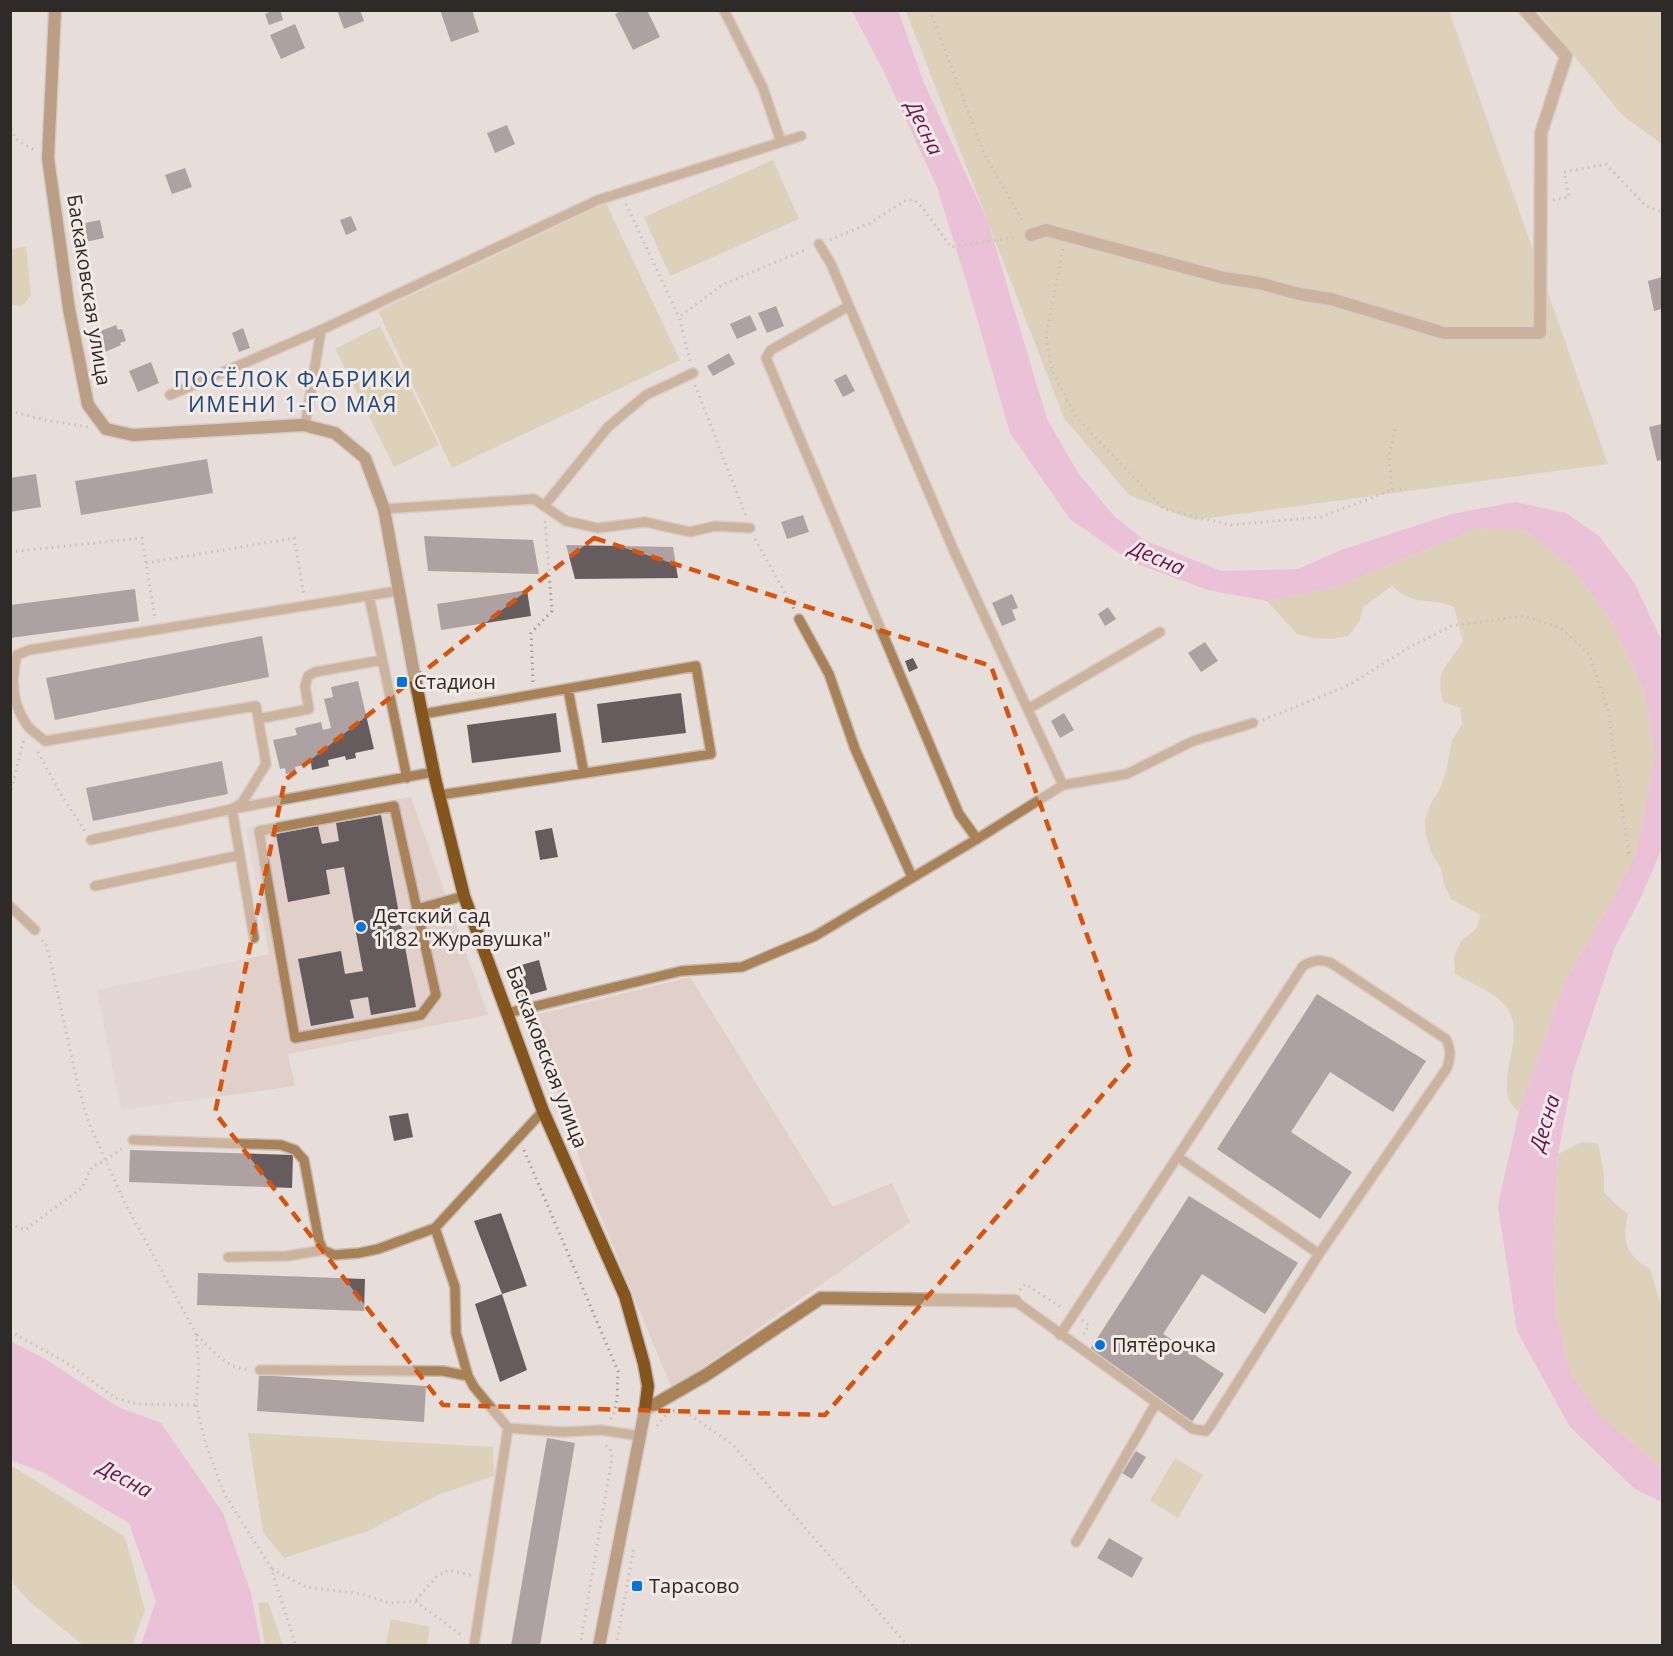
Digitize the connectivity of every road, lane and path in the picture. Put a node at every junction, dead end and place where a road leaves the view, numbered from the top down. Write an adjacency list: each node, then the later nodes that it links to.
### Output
1 (55, 10): 8 (street, Баскаковская улица)
2 (724, 10): 7 (lane)
3 (930, 10): 13 (path)
4 (1525, 10): 10 (street)
5 (10, 123): 8 (path)
6 (801, 136): 7 (lane)
7 (781, 142): 9 (lane)
8 (48, 158): 24 (street, Баскаковская улица)
9 (621, 192): 17 (path); 18 (lane)
10 (1540, 202): 12 (path); 14 (street)
11 (923, 208): 13 (path)
12 (1662, 212)
13 (1031, 235): 14 (street)
14 (1065, 235): 26 (path)
15 (819, 244): 16 (lane)
16 (849, 306): 42 (lane); 54 (lane)
17 (679, 317)
18 (321, 330): 20 (lane); 23 (lane)
19 (693, 373): 27 (lane)
20 (170, 395)
21 (10, 411): 24 (path)
22 (1396, 425): 26 (path)
23 (305, 426): 24 (street, Баскаковская улица); 28 (street, Баскаковская улица)
24 (106, 429)
25 (1406, 489): 26 (path)
26 (1392, 490)
27 (544, 506): 28 (lane); 29 (lane); 41 (path)
28 (384, 509): 32 (street, Баскаковская улица)
29 (750, 528)
30 (10, 552): 31 (path)
31 (146, 563): 34 (path); 36 (path)
32 (398, 591): 33 (lane); 43 (street, Баскаковская улица)
33 (369, 596): 34 (lane); 39 (lane)
34 (305, 606): 36 (lane)
35 (799, 619): 58 (lane)
36 (157, 630): 38 (lane)
37 (1160, 632): 42 (lane)
38 (14, 655): 46 (lane)
39 (382, 660): 44 (lane); 49 (lane)
40 (568, 688): 41 (lane); 48 (lane); 48 (lane)
41 (534, 695): 43 (lane)
42 (1028, 709): 50 (lane)
43 (423, 714): 47 (street, Баскаковская улица)
44 (258, 719): 46 (lane); 53 (lane)
45 (1253, 723): 50 (lane); 57 (path)
46 (27, 726): 51 (path); 55 (path)
47 (434, 772): 49 (lane); 52 (street, Баскаковская улица)
48 (584, 773): 52 (lane)
49 (407, 777): 53 (lane)
50 (1063, 785): 54 (lane)
51 (10, 795)
52 (440, 795): 60 (street, Баскаковская улица)
53 (232, 809): 55 (lane); 56 (lane)
54 (977, 839): 58 (lane)
55 (91, 840)
56 (240, 855): 59 (lane); 64 (lane)
57 (1629, 856)
58 (912, 877): 65 (lane)
59 (95, 886)
60 (464, 896): 62 (lane); 65 (street, Баскаковская улица)
61 (10, 906): 63 (lane)
62 (417, 909): 62 (lane)
63 (35, 930): 70 (path)
64 (254, 938)
65 (508, 1013): 66 (street, Баскаковская улица)
66 (543, 1112): 67 (lane); 87 (street, Баскаковская улица)
67 (519, 1136): 72 (lane); 90 (path)
68 (133, 1140): 70 (path); 73 (lane)
69 (1178, 1157): 74 (lane); 74 (lane); 77 (lane)
70 (106, 1160): 71 (path); 79 (path)
71 (10, 1224)
72 (435, 1228): 73 (lane); 83 (lane)
73 (323, 1250): 75 (lane)
74 (1319, 1254): 84 (lane)
75 (228, 1257)
76 (1013, 1296): 77 (path); 80 (lane); 87 (street)
77 (1074, 1315): 80 (lane); 81 (path)
78 (10, 1331): 85 (path)
79 (196, 1334): 82 (path); 85 (path)
80 (1060, 1335): 81 (lane)
81 (1076, 1346): 84 (lane)
82 (260, 1370): 83 (lane)
83 (468, 1376): 89 (lane)
84 (1156, 1402): 93 (lane)
85 (196, 1405): 95 (path)
86 (681, 1406): 88 (path)
87 (645, 1410): 88 (path); 92 (street, Баскаковская улица)
88 (673, 1411): 91 (path); 103 (path)
89 (508, 1428): 90 (lane); 96 (lane)
90 (601, 1430): 92 (lane); 100 (path)
91 (654, 1432)
92 (640, 1436): 101 (street, Баскаковская улица)
93 (1076, 1542)
94 (634, 1546): 102 (path)
95 (271, 1568): 97 (path); 99 (path)
96 (485, 1579): 97 (path); 98 (lane)
97 (415, 1601): 98 (path)
98 (474, 1645)
99 (296, 1646)
100 (580, 1646)
101 (599, 1646)
102 (616, 1646)
103 (908, 1646)

